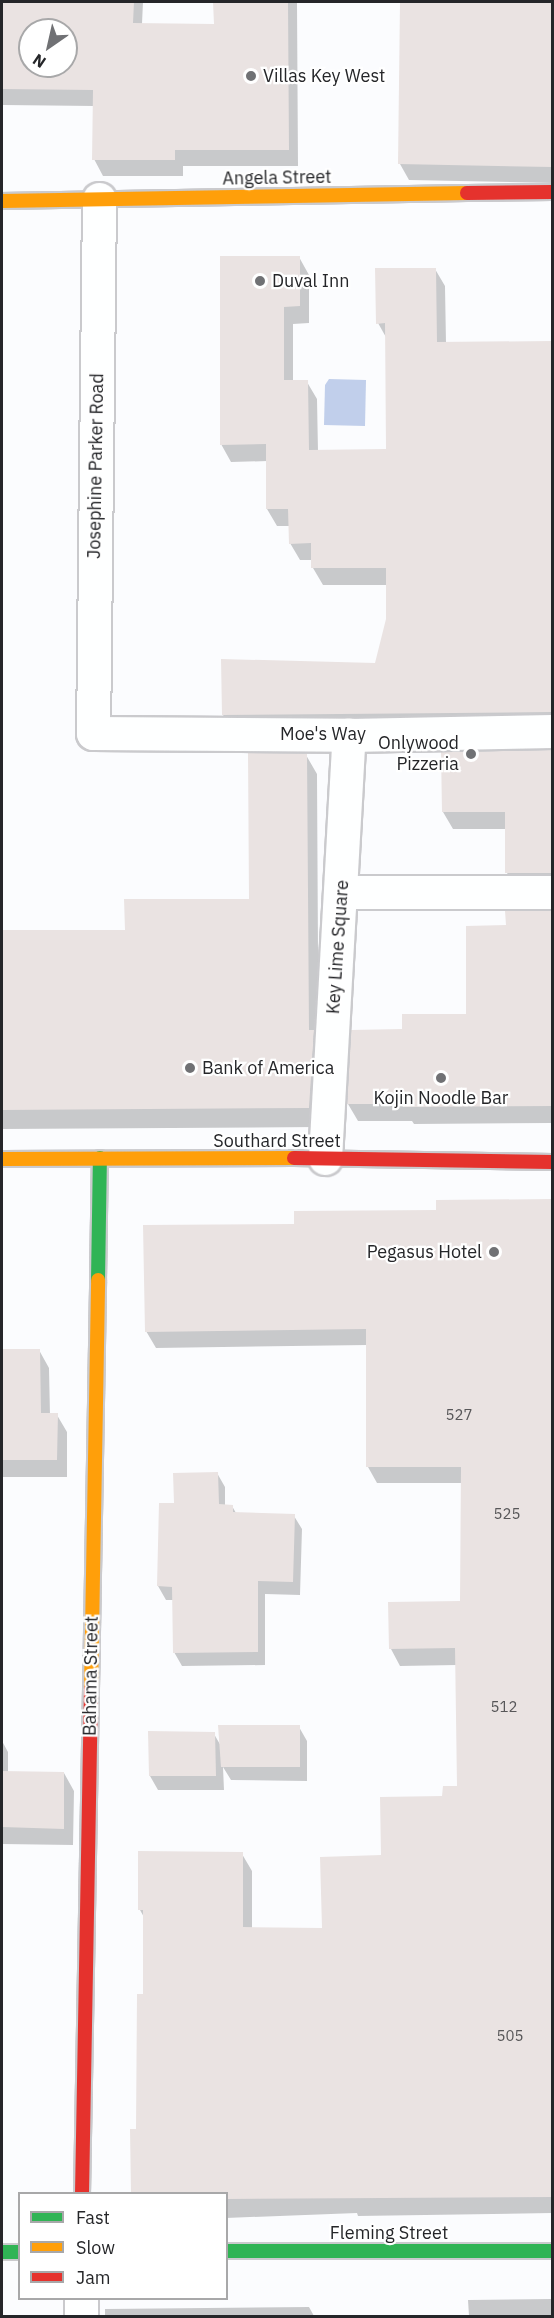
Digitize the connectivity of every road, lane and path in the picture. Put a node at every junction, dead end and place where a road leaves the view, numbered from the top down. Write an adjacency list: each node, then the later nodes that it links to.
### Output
1 (552, 192): 2 (street, Angela Street)
2 (99, 199): 3 (street, Angela Street); 5 (street, Josephine Parker Road)
3 (2, 201)
4 (552, 731): 6 (street, Moe's Way)
5 (93, 733): 6 (street, Moe's Way)
6 (350, 735): 7 (street, Key Lime Square)
7 (342, 892): 8 (street); 10 (street, Key Lime Square)
8 (552, 892)
9 (100, 1158): 10 (street, Southard Street); 11 (street, Southard Street); 13 (street, Bahama Street)
10 (325, 1158): 12 (street, Southard Street)
11 (2, 1159)
12 (552, 1162)
13 (82, 2192)
14 (228, 2251): 15 (street, Fleming Street)
15 (552, 2251)
16 (2, 2252): 17 (street)
17 (18, 2252)
18 (81, 2300): 19 (street)
19 (81, 2316)

